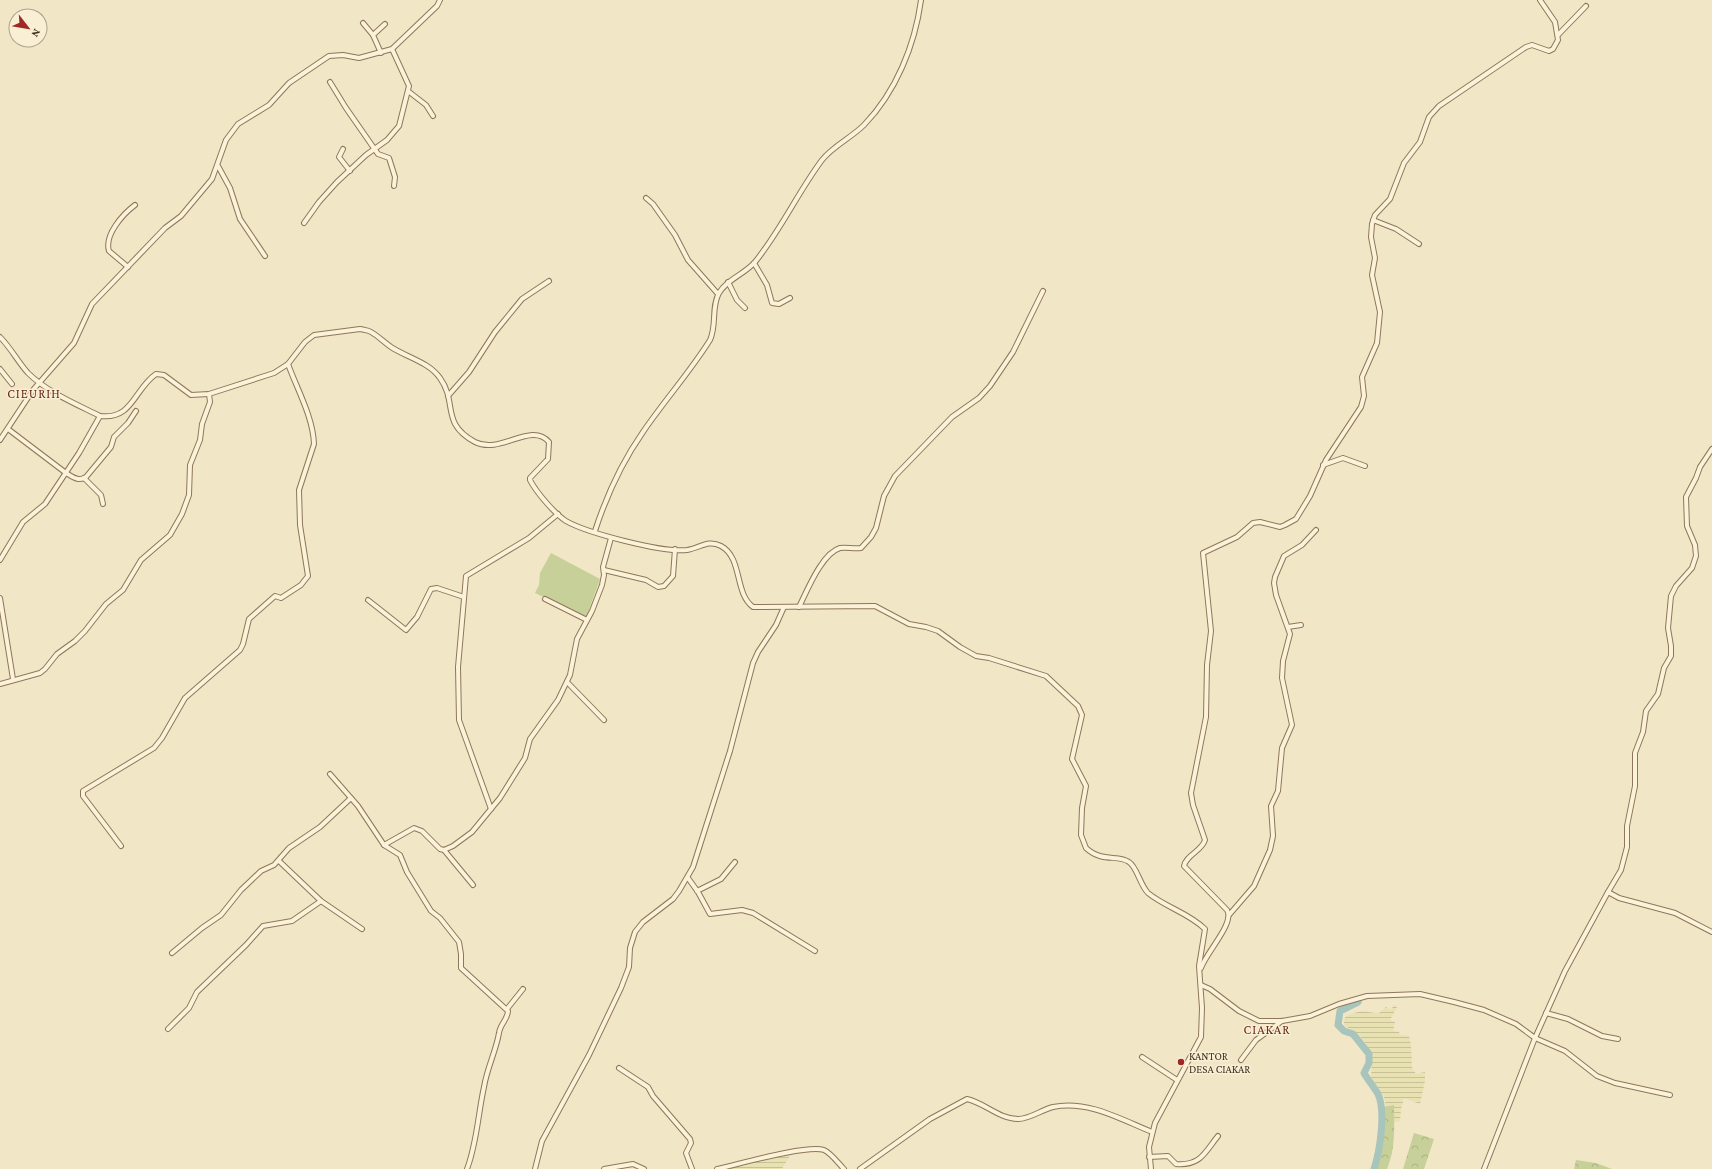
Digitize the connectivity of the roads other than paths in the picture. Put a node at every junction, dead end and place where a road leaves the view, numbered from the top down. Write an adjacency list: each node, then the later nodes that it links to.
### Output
1 (440, 0): 9 (street)
2 (921, 0): 25 (street)
3 (1540, 0): 8 (street)
4 (1586, 6): 8 (street)
5 (363, 23): 7 (street)
6 (385, 24): 7 (street)
7 (373, 35): 10 (street)
8 (1558, 35): 21 (street)
9 (392, 49): 10 (street); 12 (street)
10 (381, 53): 16 (street)
11 (330, 82): 14 (street)
12 (408, 91): 13 (street); 14 (street)
13 (433, 116)
14 (375, 148): 17 (street); 18 (street)
15 (343, 149): 17 (street)
16 (218, 166): 24 (street); 26 (street)
17 (350, 170): 22 (street)
18 (394, 186)
19 (646, 198): 30 (street)
20 (135, 205): 26 (street)
21 (1373, 220): 23 (street); 45 (street)
22 (304, 223)
23 (1419, 244)
24 (266, 256)
25 (754, 263): 28 (street); 31 (street)
26 (128, 267): 36 (street)
27 (548, 281): 39 (street)
28 (728, 282): 30 (street); 32 (street)
29 (1043, 291): 62 (street)
30 (718, 294): 52 (street)
31 (790, 298)
32 (745, 308)
33 (0, 337): 36 (street)
34 (288, 364): 38 (street); 39 (street); 74 (street)
35 (0, 369): 37 (street)
36 (40, 383): 41 (street); 42 (street)
37 (12, 384)
38 (210, 394): 41 (street); 66 (street)
39 (448, 396): 50 (street)
40 (136, 411): 48 (street)
41 (100, 416): 47 (street)
42 (8, 429): 43 (street); 47 (street)
43 (0, 440)
44 (1712, 449): 81 (street)
45 (1323, 465): 46 (street); 83 (street)
46 (1365, 466)
47 (66, 473): 48 (street); 55 (street)
48 (84, 478): 49 (street)
49 (103, 504)
50 (558, 514): 52 (street); 57 (street)
51 (1316, 530): 65 (street)
52 (595, 531): 53 (street)
53 (612, 538): 54 (street); 56 (street)
54 (675, 549): 56 (street); 61 (street)
55 (0, 560)
56 (604, 570): 63 (street)
57 (464, 597): 60 (street); 72 (street)
58 (0, 598): 66 (street)
59 (545, 599): 63 (street)
60 (368, 600)
61 (784, 606): 62 (street); 78 (street)
62 (799, 607): 88 (street)
63 (587, 620): 67 (street)
64 (1301, 625): 65 (street)
65 (1288, 628): 83 (street)
66 (13, 679): 68 (street)
67 (567, 682): 69 (street); 72 (street)
68 (0, 684)
69 (604, 720)
70 (330, 774): 71 (street)
71 (351, 798): 73 (street); 76 (street)
72 (491, 809): 75 (street)
73 (384, 845): 75 (street); 91 (street)
74 (121, 846)
75 (444, 850): 79 (street)
76 (279, 860): 82 (street); 87 (street)
77 (735, 862): 80 (street)
78 (688, 878): 80 (street); 107 (street)
79 (473, 885)
80 (698, 891): 86 (street)
81 (1608, 892): 85 (street); 92 (street)
82 (321, 901): 84 (street); 94 (street)
83 (1228, 916): 88 (street)
84 (362, 929)
85 (1712, 932)
86 (815, 951)
87 (172, 953)
88 (1200, 972): 89 (street)
89 (1201, 985): 93 (street); 100 (street)
90 (523, 989): 91 (street)
91 (507, 1008): 106 (street)
92 (1546, 1013): 95 (street); 96 (street)
93 (1282, 1020): 95 (street); 98 (street)
94 (168, 1029)
95 (1535, 1038): 101 (street); 115 (street)
96 (1618, 1039)
97 (1142, 1057): 100 (street)
98 (1241, 1060)
99 (618, 1068): 110 (street)
100 (1177, 1080): 102 (street)
101 (1670, 1095)
102 (1152, 1132): 104 (street); 113 (street)
103 (1218, 1136): 104 (street)
104 (1149, 1157): 114 (street)
105 (617, 1168): 108 (street); 109 (street)
106 (467, 1169)
107 (535, 1169)
108 (604, 1169)
109 (644, 1169)
110 (692, 1169)
111 (716, 1169): 112 (street)
112 (844, 1169)
113 (860, 1169)
114 (1151, 1169)
115 (1484, 1169)

